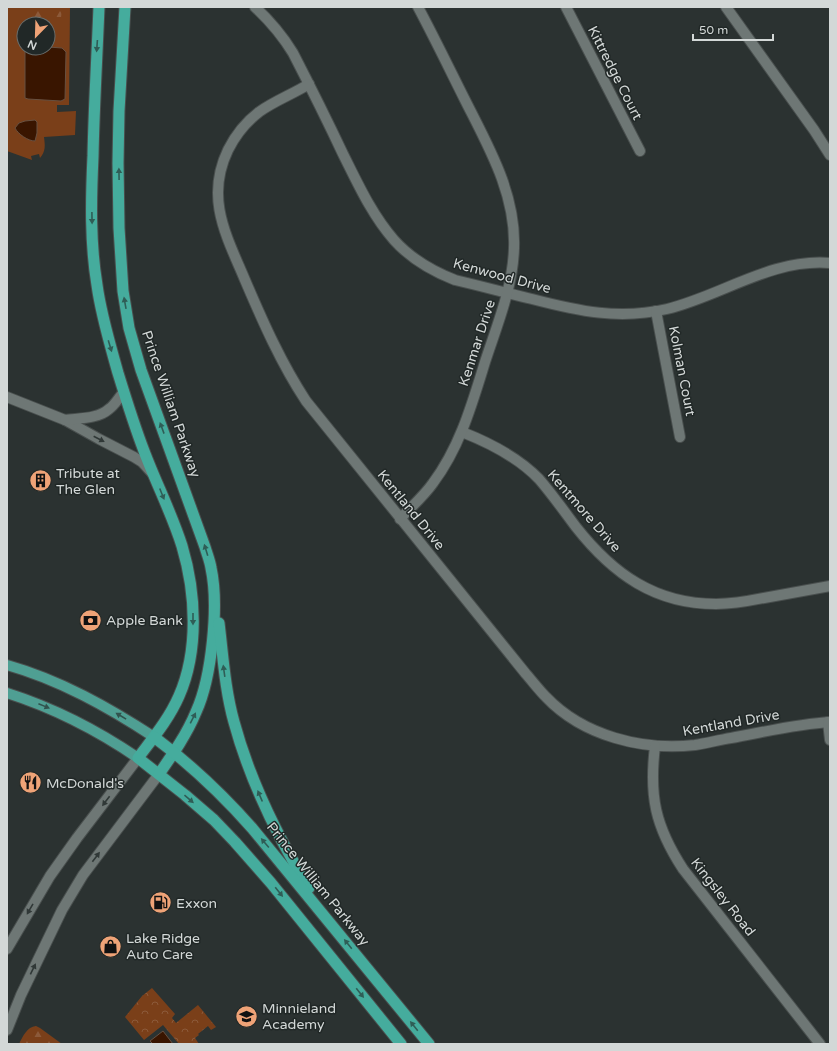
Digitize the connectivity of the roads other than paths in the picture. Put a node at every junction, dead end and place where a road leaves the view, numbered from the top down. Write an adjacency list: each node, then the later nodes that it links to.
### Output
1 (99, 7): 13 (highway, one-way to 13)
2 (125, 7): 21 (highway, Prince William Parkway, one-way to 2)
3 (255, 7): 7 (street, Kenwood Drive)
4 (418, 7): 11 (street, Kenmar Drive)
5 (566, 7): 8 (street, Kittredge Court)
6 (726, 7): 9 (street)
7 (309, 84): 11 (street, Kenwood Drive); 19 (street, Kentland Drive)
8 (640, 151)
9 (830, 155)
10 (830, 263): 12 (street, Kenwood Drive)
11 (507, 293): 12 (street, Kenwood Drive); 16 (street, Kenmar Drive)
12 (656, 311): 17 (street, Kolman Court)
13 (124, 392): 15 (street); 18 (highway)
14 (7, 397): 15 (street)
15 (65, 420): 18 (street, one-way to 18)
16 (462, 432): 19 (street, Kenmar Drive); 20 (street, Kentmore Drive)
17 (680, 437)
18 (154, 474): 25 (highway, one-way to 25)
19 (400, 519): 27 (street, Kentland Drive)
20 (830, 586)
21 (214, 588): 28 (highway, Prince William Parkway, one-way to 21); 31 (highway, one-way to 21)
22 (7, 665): 25 (main road, one-way to 22)
23 (7, 693): 29 (main road, one-way to 29)
24 (829, 722): 26 (street); 27 (street, Kentland Drive)
25 (154, 737): 28 (highway, Prince William Parkway); 29 (highway)
26 (830, 740)
27 (655, 746): 36 (street, Kingsley Road)
28 (174, 752): 30 (highway, Prince William Parkway); 31 (highway, Prince William Parkway, one-way to 28)
29 (138, 758): 30 (highway); 32 (street, one-way to 32)
30 (159, 774): 33 (street, one-way to 30); 34 (highway, one-way to 34)
31 (334, 927): 35 (highway, Prince William Parkway, one-way to 31)
32 (7, 949)
33 (7, 1030)
34 (401, 1044)
35 (429, 1044)
36 (820, 1044)

